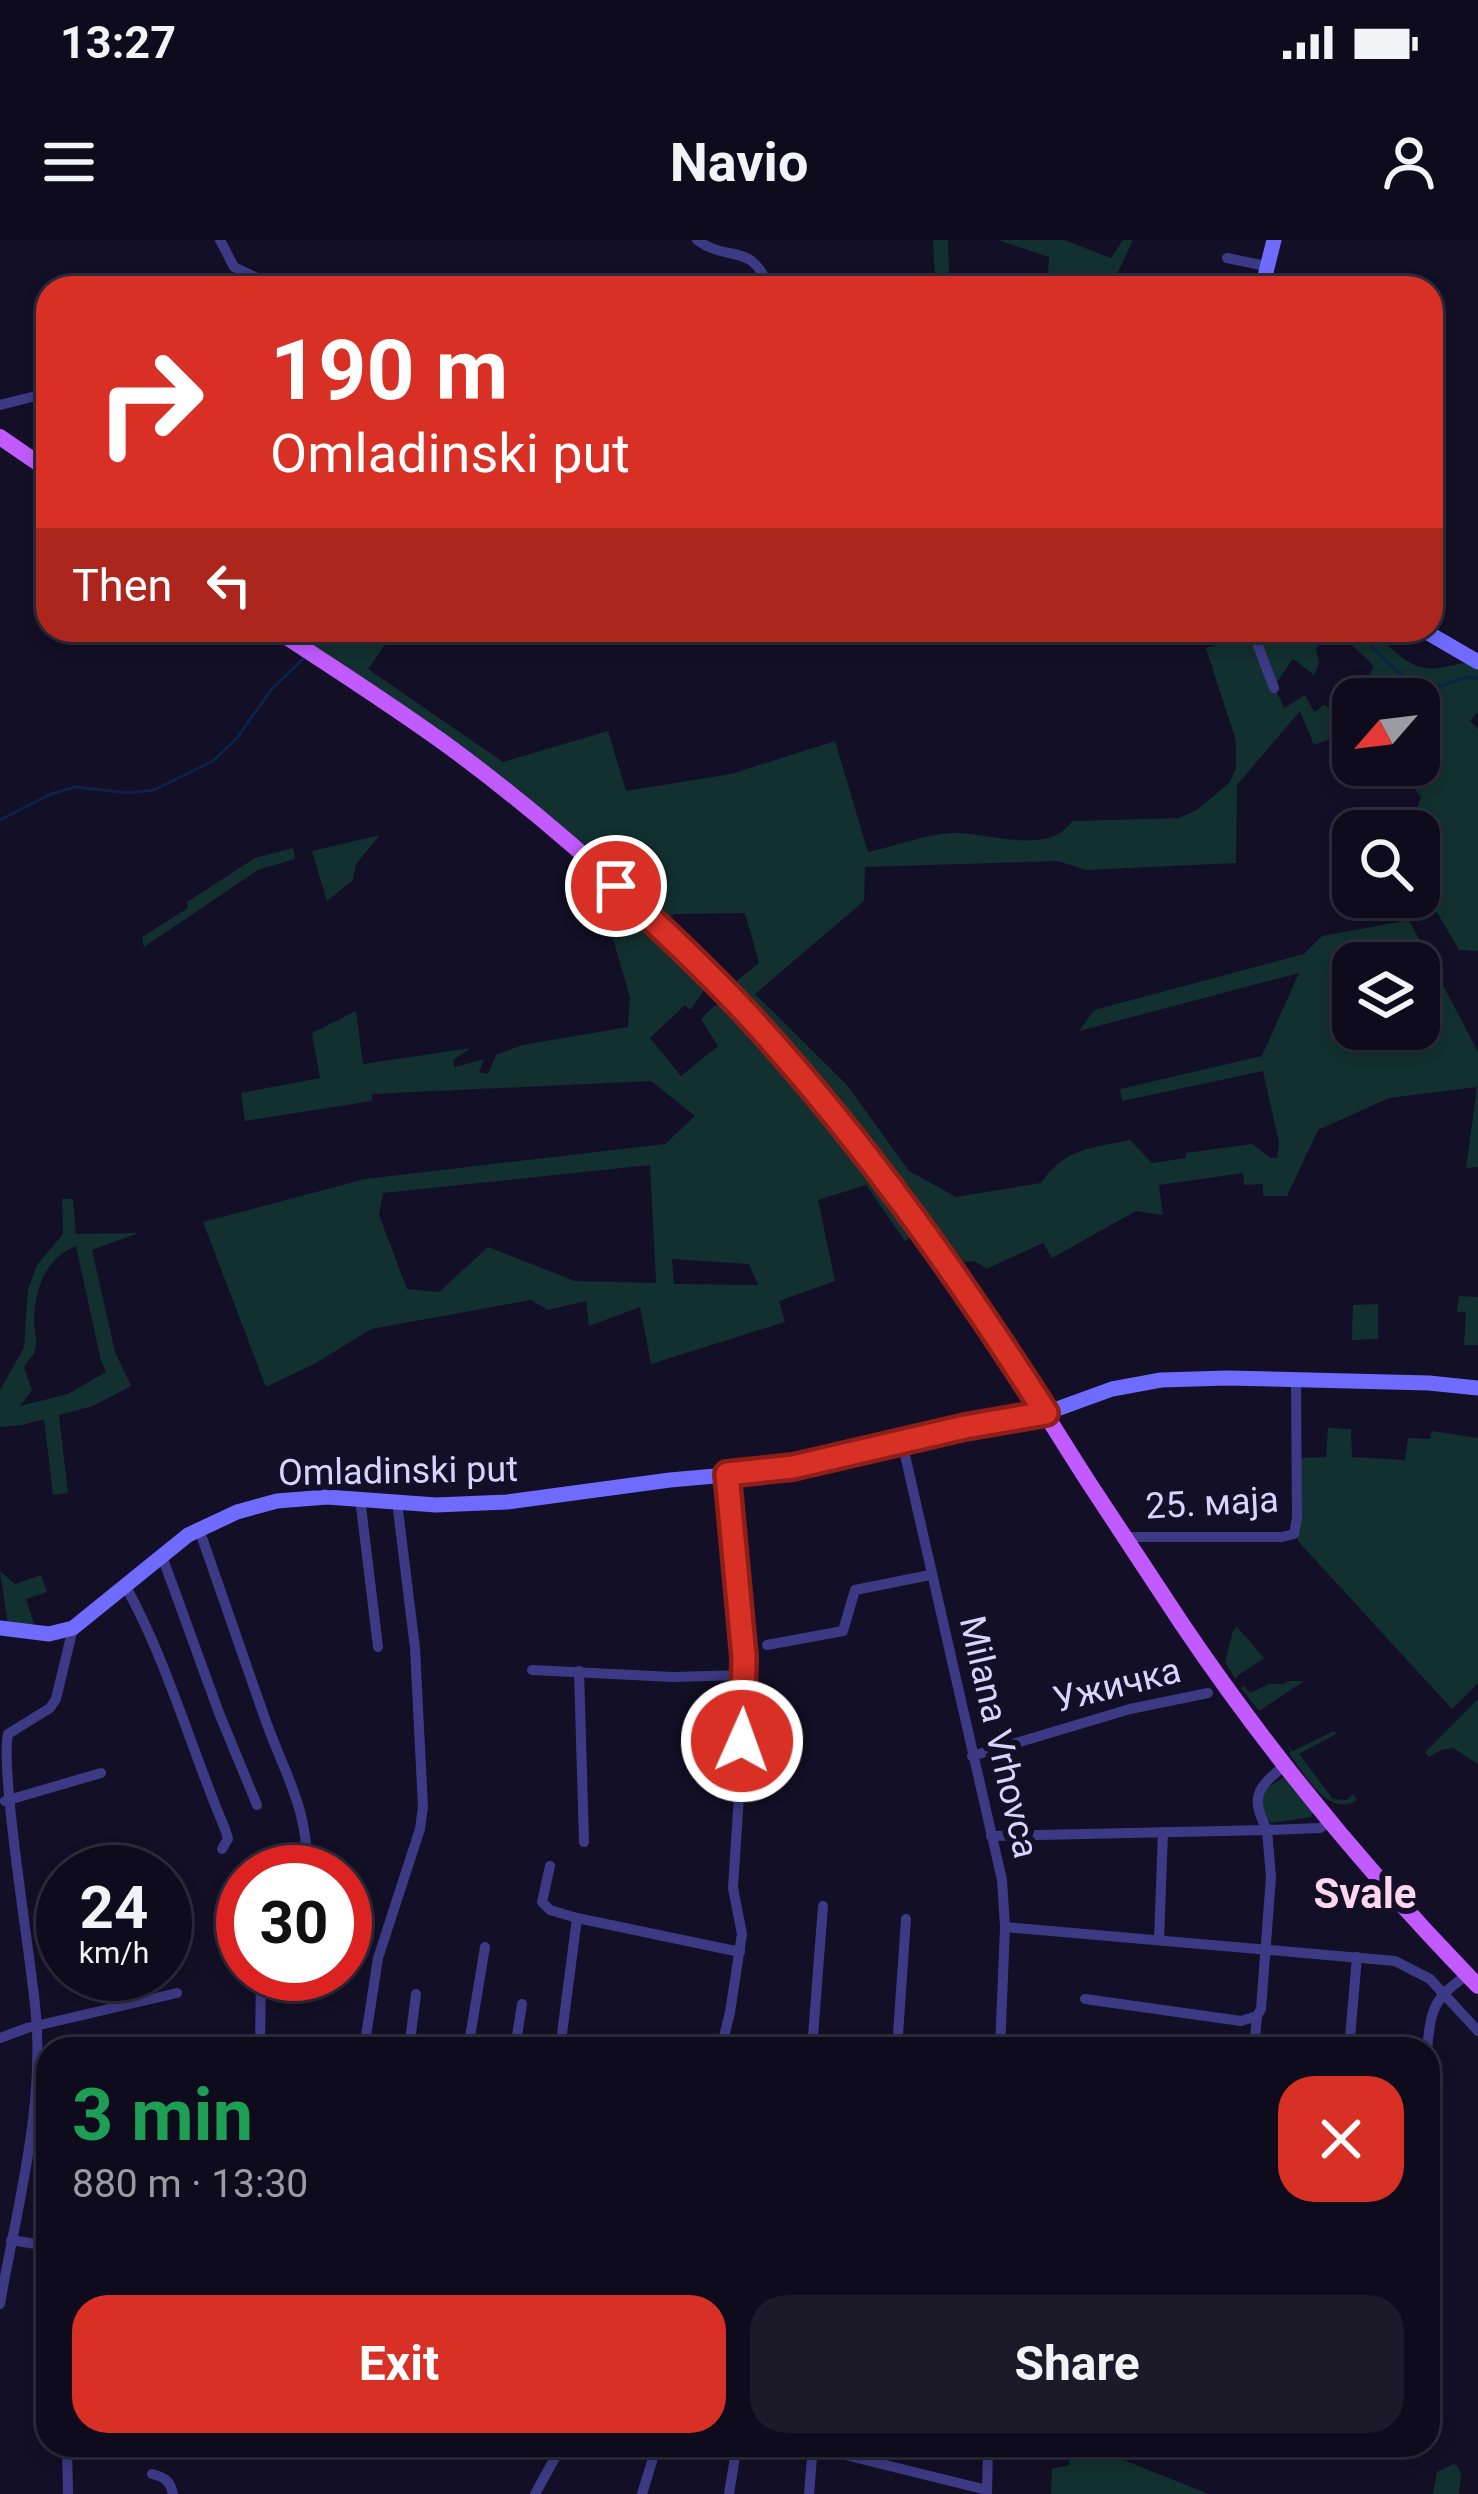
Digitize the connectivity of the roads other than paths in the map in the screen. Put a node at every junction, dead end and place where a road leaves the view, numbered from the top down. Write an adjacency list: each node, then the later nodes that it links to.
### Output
1 (220, 240): 6 (street)
2 (697, 240): 7 (street)
3 (1274, 240): 5 (street)
4 (1227, 258): 5 (street)
5 (1267, 266): 8 (street)
6 (253, 276)
7 (765, 276)
8 (1265, 276)
9 (36, 396): 10 (street)
10 (0, 406)
11 (0, 437): 12 (main road)
12 (36, 462)
13 (294, 642): 20 (main road)
14 (1257, 642): 17 (street)
15 (1443, 642): 16 (street)
16 (1478, 662)
17 (1274, 688)
18 (1297, 1380): 19 (street); 20 (street); 26 (street, 25. маја)
19 (1478, 1388)
20 (1046, 1413): 21 (street, Omladinski put); 26 (main road)
21 (902, 1442): 22 (street, Omladinski put); 28 (street, Milana Vrhovca)
22 (727, 1474): 24 (street, Omladinski put); 36 (street)
23 (360, 1498): 24 (street, Omladinski put); 25 (street, Omladinski put); 33 (street)
24 (397, 1502): 72 (street)
25 (199, 1529): 27 (street, Omladinski put); 49 (street)
26 (1125, 1537): 39 (main road)
27 (162, 1556): 29 (street, Omladinski put); 42 (street)
28 (930, 1575): 32 (street); 38 (street, Milana Vrhovca)
29 (126, 1587): 31 (street, Omladinski put); 48 (street)
30 (0, 1628): 31 (street)
31 (73, 1628): 41 (street)
32 (766, 1645)
33 (378, 1647)
34 (532, 1670): 35 (street)
35 (579, 1671): 36 (street); 47 (street)
36 (745, 1675): 58 (street)
37 (1208, 1693): 38 (street, Ужичка)
38 (972, 1756): 46 (street, Milana Vrhovca)
39 (1286, 1764): 43 (main road); 44 (street)
40 (101, 1773): 41 (street)
41 (5, 1801): 68 (street)
42 (256, 1805)
43 (1331, 1820): 44 (street); 60 (main road)
44 (1267, 1830): 45 (street); 57 (street)
45 (1163, 1832): 46 (street); 55 (street)
46 (991, 1836): 54 (street, Milana Vrhovca)
47 (584, 1842)
48 (225, 1845)
49 (307, 1845)
50 (550, 1866): 52 (street)
51 (823, 1906): 78 (street)
52 (577, 1918): 58 (street); 76 (street)
53 (906, 1919): 79 (street)
54 (1005, 1927): 55 (street); 80 (street, Milana Vrhovca)
55 (1159, 1940): 57 (street)
56 (485, 1947): 74 (street)
57 (1266, 1949): 59 (street); 67 (street)
58 (740, 1952): 77 (street)
59 (1357, 1958): 61 (street); 82 (street)
60 (1473, 1981): 61 (street)
61 (1444, 1992): 69 (street); 83 (street)
62 (416, 1994): 73 (street)
63 (1084, 1999): 67 (street)
64 (143, 2001): 68 (street)
65 (261, 2001): 71 (street)
66 (522, 2004): 75 (street)
67 (1257, 2016): 81 (street)
68 (37, 2026): 70 (street); 84 (street)
69 (1478, 2031)
70 (39, 2037)
71 (260, 2037)
72 (366, 2037)
73 (411, 2037)
74 (470, 2037)
75 (517, 2037)
76 (562, 2037)
77 (724, 2037)
78 (813, 2037)
79 (898, 2037)
80 (1000, 2037)
81 (1255, 2037)
82 (1350, 2037)
83 (1428, 2037)
84 (0, 2038)
85 (36, 2103): 86 (street)
86 (11, 2240): 87 (street); 88 (street)
87 (36, 2244)
88 (0, 2304)
89 (67, 2457): 98 (street)
90 (555, 2457): 100 (street)
91 (653, 2457): 101 (street)
92 (735, 2457): 102 (street)
93 (812, 2457): 103 (street)
94 (855, 2457): 97 (street)
95 (988, 2457): 97 (street)
96 (152, 2474): 99 (street)
97 (987, 2492)
98 (68, 2494)
99 (172, 2494)
100 (535, 2494)
101 (642, 2494)
102 (729, 2494)
103 (809, 2494)

